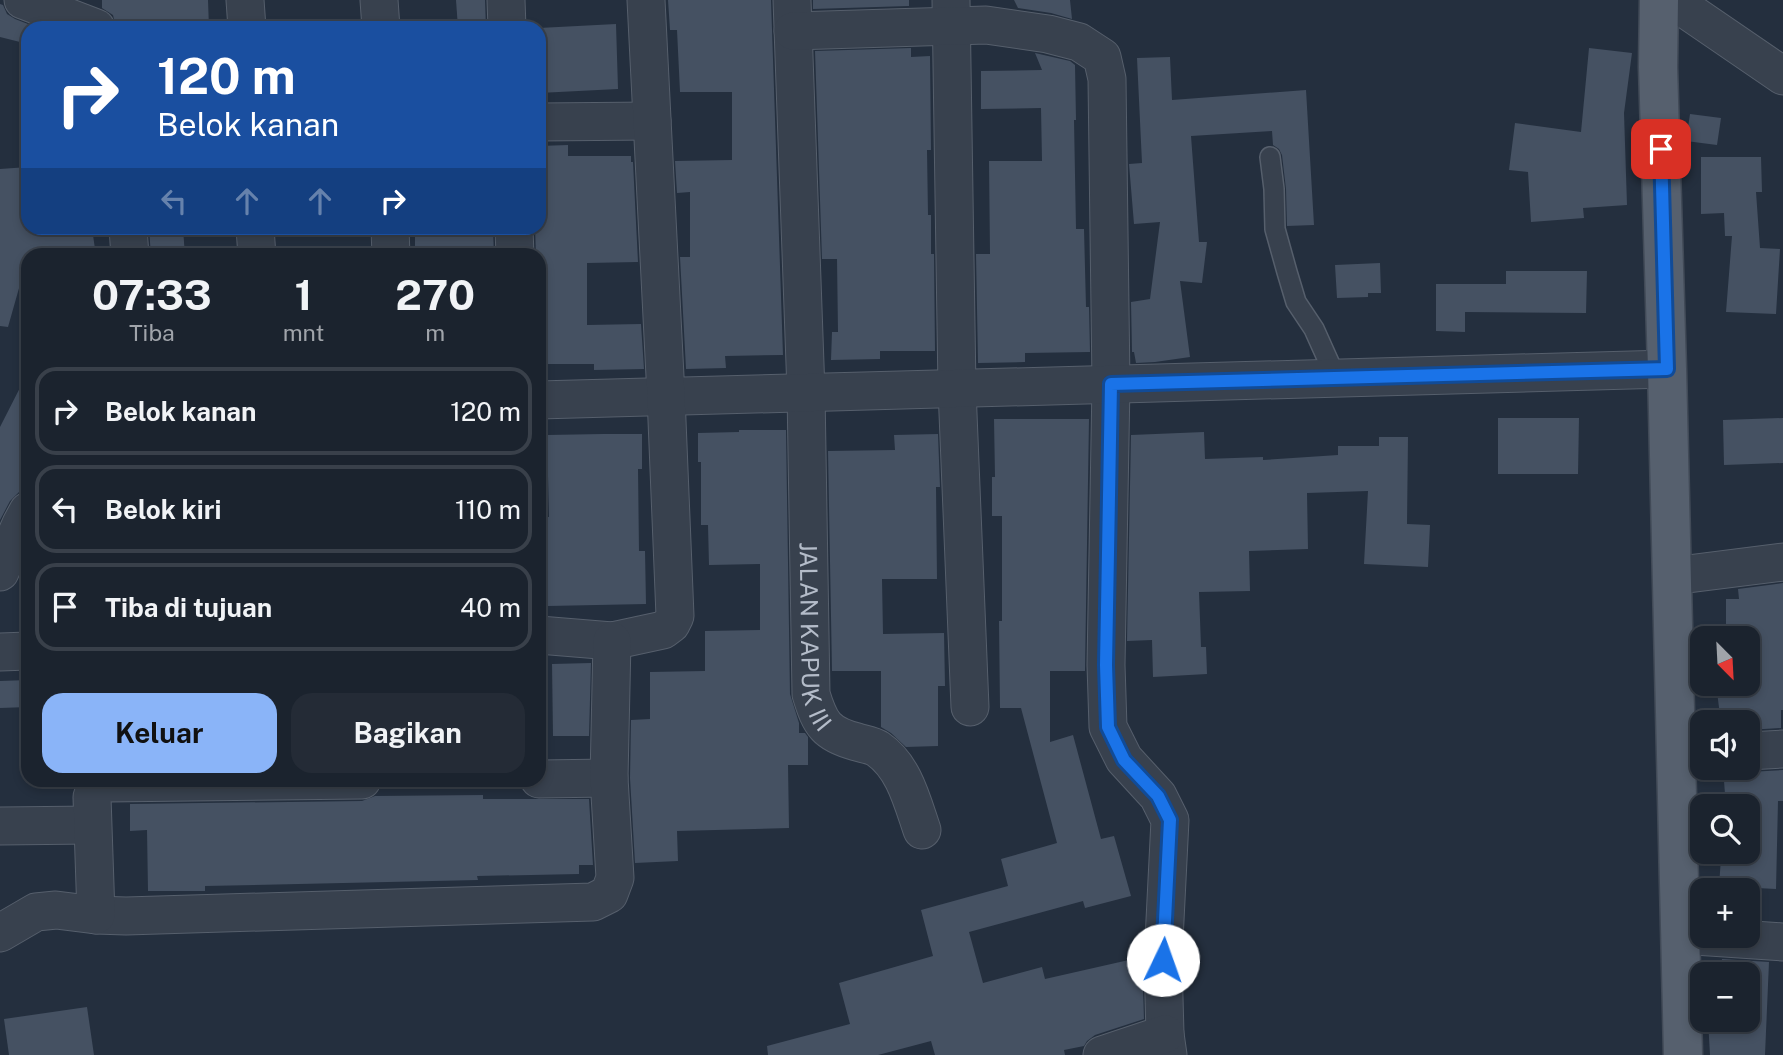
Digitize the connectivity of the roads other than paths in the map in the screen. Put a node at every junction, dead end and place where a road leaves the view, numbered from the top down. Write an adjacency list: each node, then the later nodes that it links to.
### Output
1 (23, 0): 9 (street)
2 (245, 0): 10 (street)
3 (379, 0): 11 (street)
4 (506, 0): 12 (street)
5 (646, 0): 14 (street)
6 (1663, 10): 13 (street); 17 (main road)
7 (951, 13): 8 (street); 19 (street); 20 (street)
8 (792, 16): 21 (street, JALAN KAPUK III)
9 (81, 21)
10 (246, 21)
11 (380, 21)
12 (507, 21)
13 (1783, 76)
14 (652, 121): 15 (street); 22 (street)
15 (546, 122)
16 (1270, 158): 18 (lane)
17 (1667, 369): 18 (street); 27 (main road)
18 (1336, 378): 19 (street)
19 (1111, 384): 20 (street); 46 (street)
20 (957, 389): 21 (street); 32 (street)
21 (806, 392): 22 (street); 41 (street, JALAN KAPUK III)
22 (666, 396): 23 (street); 29 (street)
23 (546, 400)
24 (21, 524): 26 (street)
25 (1783, 562): 27 (street)
26 (0, 572)
27 (1672, 576): 35 (main road)
28 (546, 636): 29 (street)
29 (612, 641): 36 (street)
30 (0, 652): 31 (street)
31 (21, 652)
32 (971, 707)
33 (1783, 750): 34 (street)
34 (1760, 751)
35 (1689, 753): 44 (main road)
36 (609, 778): 37 (street); 42 (street)
37 (546, 779)
38 (98, 787): 39 (street)
39 (92, 825): 40 (street); 42 (street)
40 (0, 826)
41 (922, 830)
42 (96, 915): 43 (street)
43 (0, 933)
44 (1680, 935): 45 (street); 48 (main road)
45 (1783, 942)
46 (1166, 1045): 47 (street)
47 (1102, 1055)
48 (1683, 1055)

